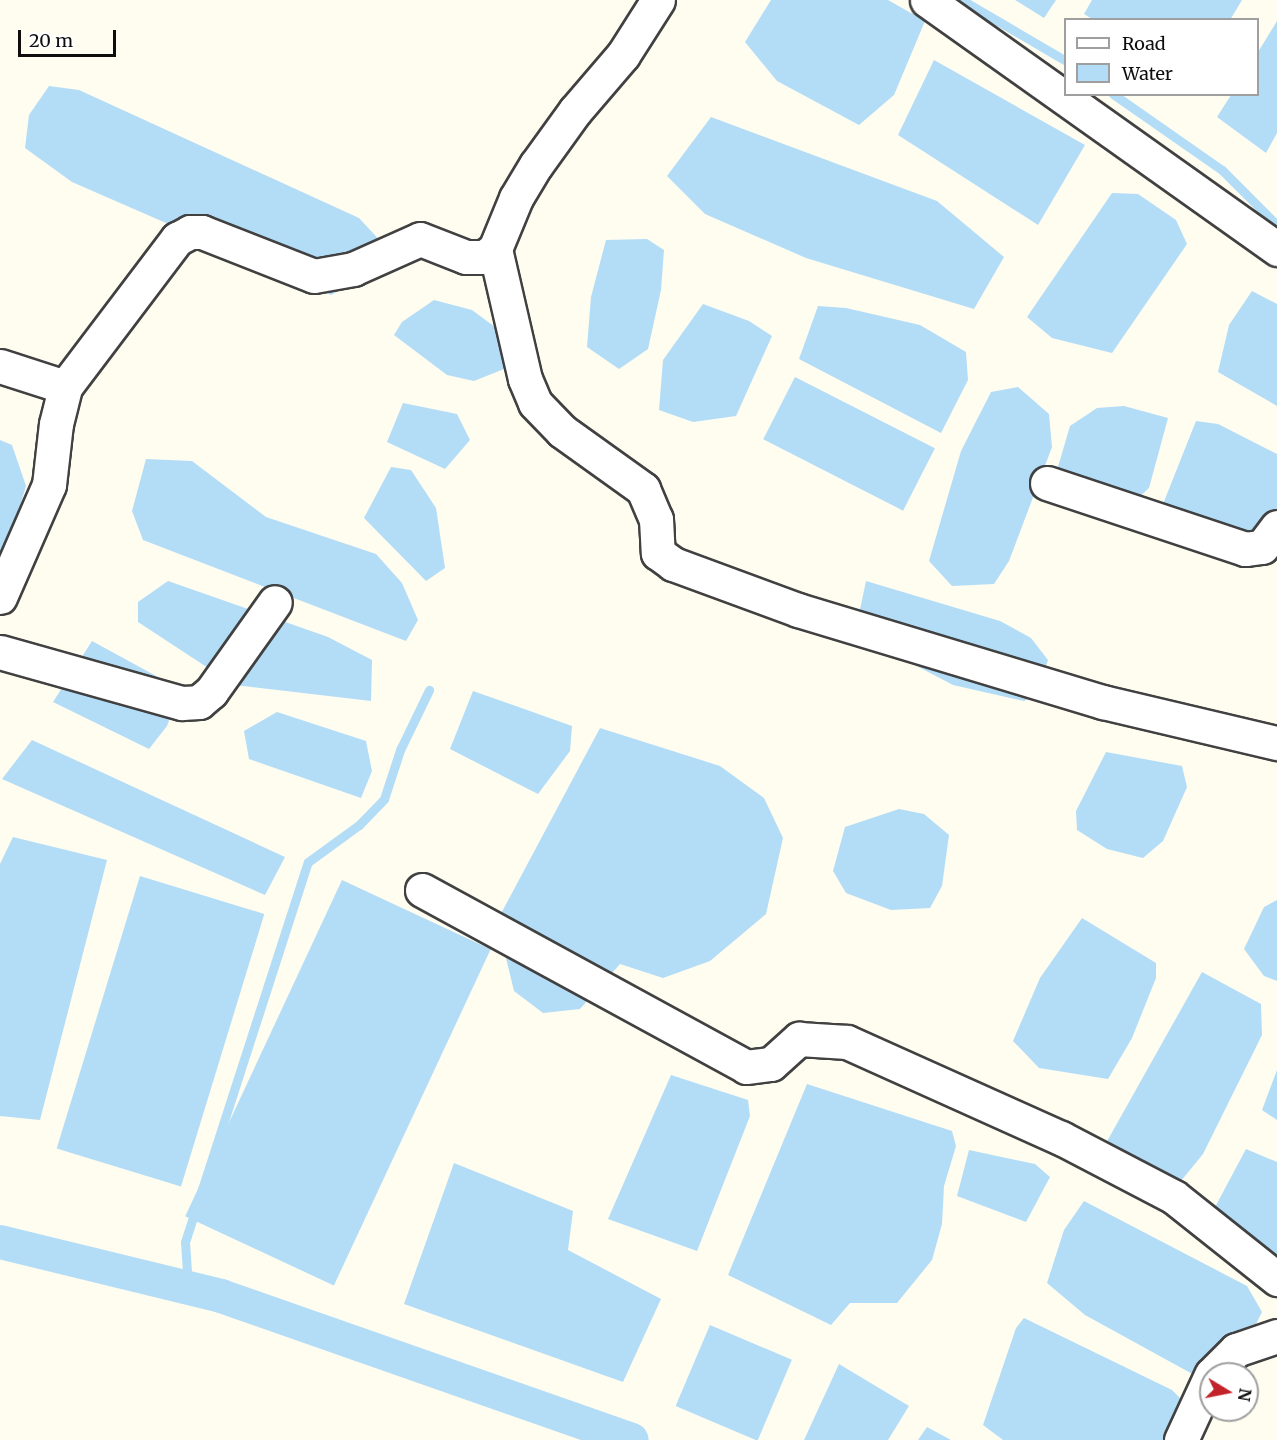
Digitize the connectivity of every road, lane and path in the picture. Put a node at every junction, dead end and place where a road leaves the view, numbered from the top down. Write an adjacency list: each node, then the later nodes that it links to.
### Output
1 (658, 0): 3 (street)
2 (927, 0): 4 (street)
3 (495, 249): 6 (street); 12 (street)
4 (1277, 249)
5 (0, 366): 6 (street)
6 (65, 387): 9 (street)
7 (1047, 483): 8 (street)
8 (1277, 527)
9 (0, 597)
10 (275, 602): 11 (street)
11 (0, 652)
12 (1277, 743)
13 (422, 890): 14 (street)
14 (1277, 1280)
15 (1277, 1336): 16 (street)
16 (1224, 1362)
17 (1199, 1402): 18 (street)
18 (1181, 1440)

